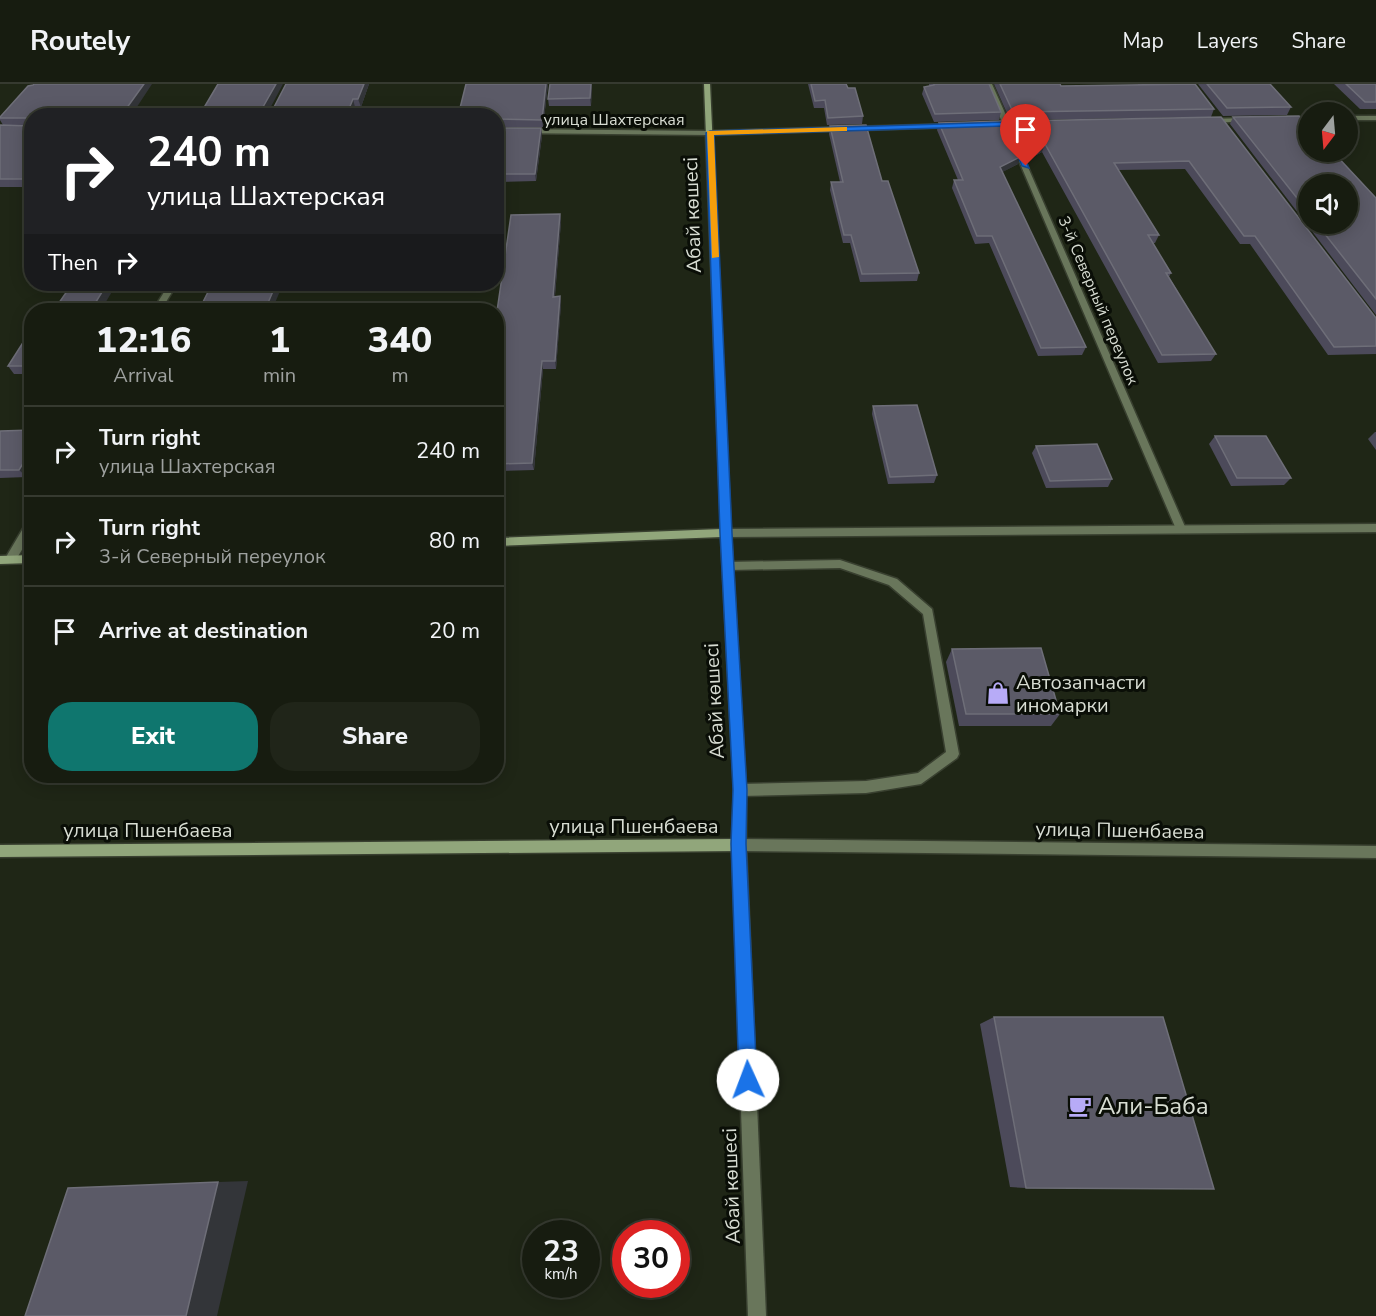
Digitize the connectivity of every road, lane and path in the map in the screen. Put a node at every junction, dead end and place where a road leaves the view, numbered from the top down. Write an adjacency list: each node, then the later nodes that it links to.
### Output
1 (707, 84): 17 (main road, Абай көшесі)
2 (990, 84): 12 (street, 3-й Северный переулок)
3 (1212, 111): 8 (street)
4 (1358, 118): 5 (street)
5 (1376, 118)
6 (1274, 119): 7 (street)
7 (1298, 119)
8 (1218, 120): 9 (street); 10 (street); 15 (street)
9 (1252, 120)
10 (1195, 121)
11 (1043, 123): 12 (street)
12 (1008, 124): 14 (street); 19 (street, 3-й Северный переулок)
13 (960, 125): 17 (street, улица Шахтерская)
14 (984, 125)
15 (1226, 130)
16 (504, 131): 17 (street, улица Шахтерская)
17 (710, 133): 20 (main road, Абай көшесі)
18 (1376, 528): 19 (street)
19 (1181, 529): 20 (street)
20 (726, 533): 22 (main road); 25 (main road, Абай көшесі)
21 (24, 534): 24 (street)
22 (504, 542)
23 (24, 559): 24 (main road)
24 (5, 560)
25 (729, 566): 26 (main road, Абай көшесі); 26 (street)
26 (740, 790): 27 (main road, Абай көшесі)
27 (739, 844): 28 (main road, улица Пшенбаева); 29 (street, улица Пшенбаева); 30 (street, Абай көшесі)
28 (0, 851)
29 (1376, 852)
30 (758, 1316)

